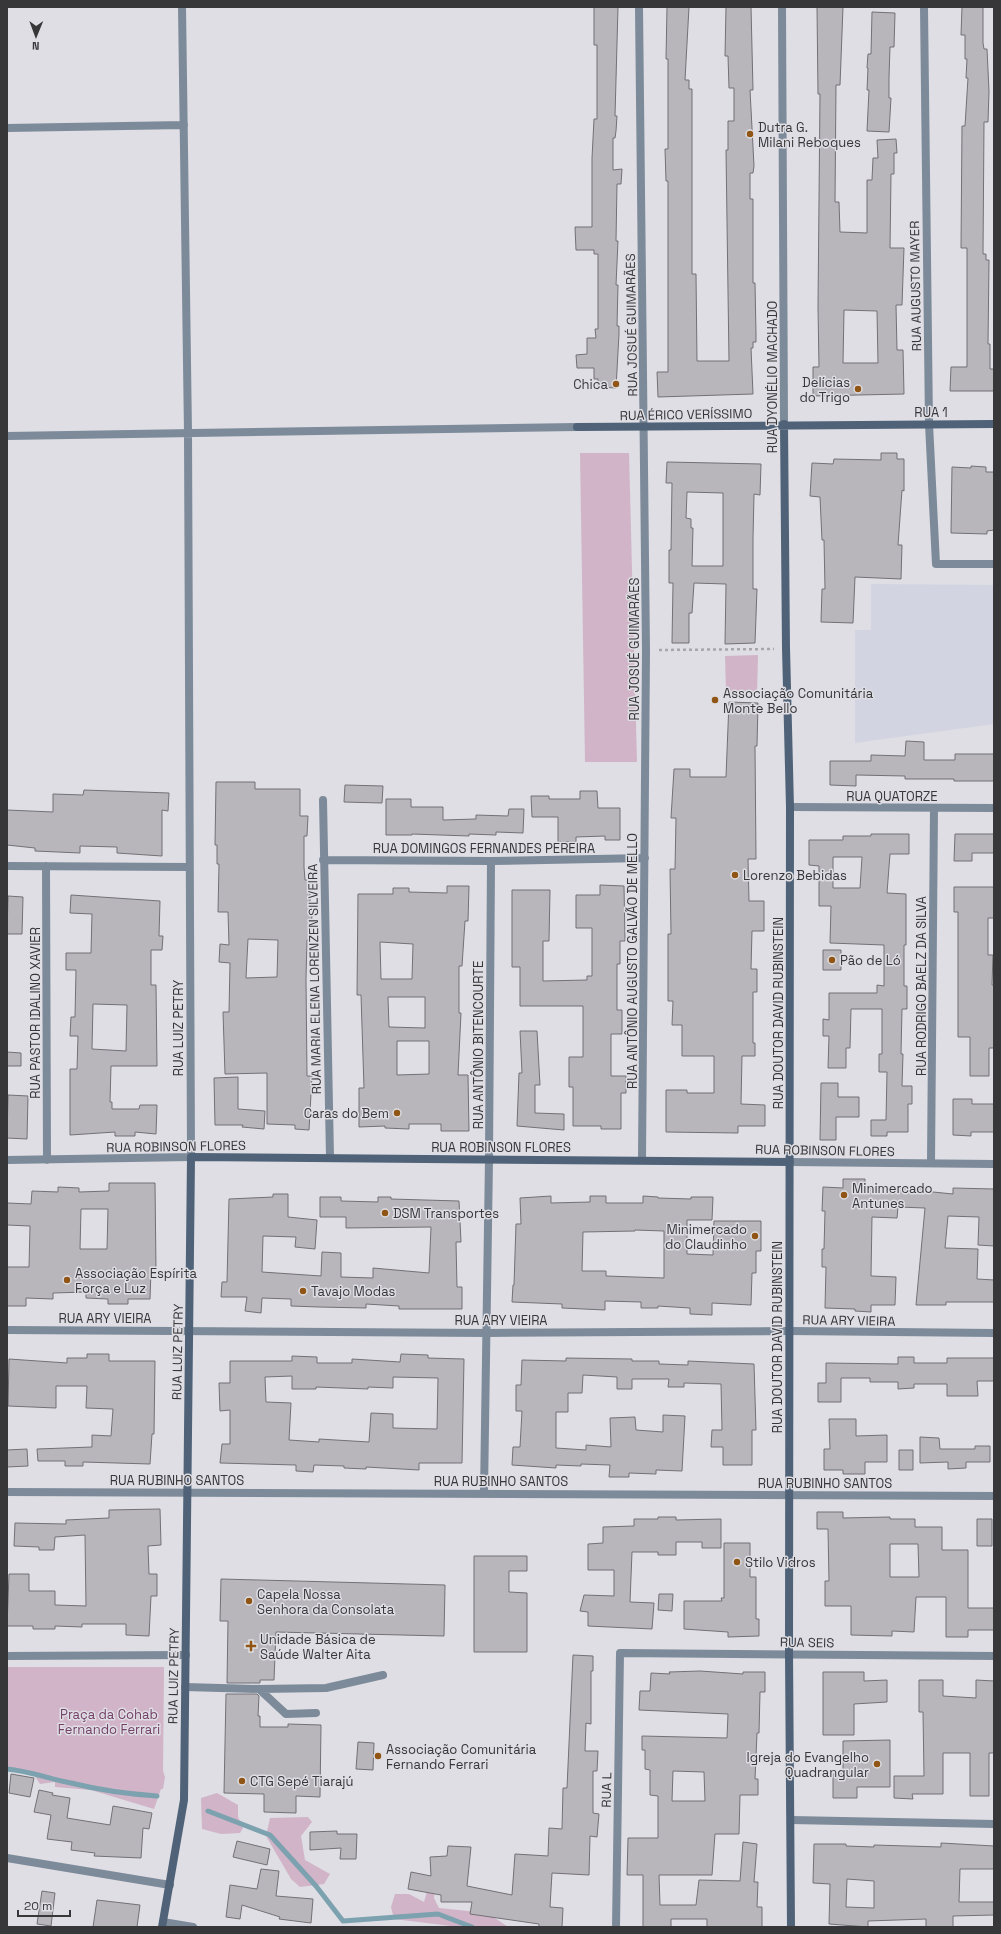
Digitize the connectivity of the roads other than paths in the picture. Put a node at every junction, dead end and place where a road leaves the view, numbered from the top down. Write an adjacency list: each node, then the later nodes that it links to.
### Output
1 (182, 7): 5 (street, RUA LUIZ PETRY)
2 (639, 7): 11 (street, RUA JOSUÉ GUIMARÃES)
3 (782, 7): 7 (street, RUA DYONÉLIO MACHADO)
4 (924, 7): 8 (street, RUA AUGUSTO MAYER)
5 (184, 125): 6 (street); 12 (street, RUA LUIZ PETRY)
6 (7, 128)
7 (784, 424): 10 (street, RUA ÉRICO VERÍSSIMO); 11 (street, RUA ÉRICO VERÍSSIMO); 15 (street, RUA DYONÉLIO MACHADO)
8 (929, 424): 9 (street, RUA 1); 10 (street, RUA 1); 14 (street, RUA AUGUSTO MAYER)
9 (994, 424)
10 (867, 425)
11 (645, 426): 12 (street, RUA ÉRICO VERÍSSIMO); 16 (street, RUA JOSUÉ GUIMARÃES)
12 (188, 433): 13 (street); 26 (street, RUA LUIZ PETRY)
13 (7, 436)
14 (994, 564)
15 (788, 748): 18 (street, RUA DOUTOR DAVID RUBINSTEIN)
16 (646, 763): 21 (street, RUA ANTÔNIO AUGUSTO GALVÃO DE MELLO)
17 (322, 800): 22 (street, RUA MARIA ELENA LORENZEN SILVEIRA)
18 (790, 807): 19 (street, RUA QUATORZE); 33 (street, RUA DOUTOR DAVID RUBINSTEIN)
19 (934, 808): 20 (street, RUA QUATORZE); 34 (street, RUA RODRIGO BAELZ DA SILVA)
20 (994, 808)
21 (645, 858): 23 (street, RUA DOMINGOS FERNANDES PEREIRA); 32 (street, RUA ANTÔNIO AUGUSTO GALVÃO DE MELLO)
22 (323, 860): 23 (street, RUA DOMINGOS FERNANDES PEREIRA); 28 (street, RUA MARIA ELENA LORENZEN SILVEIRA)
23 (491, 861): 29 (street, RUA ANTÔNIO BITENCOURTE)
24 (7, 866): 25 (street)
25 (46, 866): 26 (street); 31 (street, RUA PASTOR IDALINO XAVIER)
26 (189, 867): 27 (street, RUA LUIZ PETRY)
27 (191, 1157): 28 (street, RUA ROBINSON FLORES); 31 (street, RUA ROBINSON FLORES); 37 (street, RUA LUIZ PETRY)
28 (330, 1157): 29 (street, RUA ROBINSON FLORES)
29 (489, 1159): 32 (street, RUA ROBINSON FLORES); 39 (street, RUA ANTÔNIO BITENCOURTE)
30 (7, 1160): 31 (street, RUA ROBINSON FLORES)
31 (47, 1160)
32 (642, 1160): 33 (street, RUA ROBINSON FLORES)
33 (790, 1162): 34 (street, RUA ROBINSON FLORES); 38 (street, RUA DOUTOR DAVID RUBINSTEIN)
34 (931, 1163): 35 (street, RUA ROBINSON FLORES)
35 (994, 1164)
36 (7, 1330): 37 (street, RUA ARY VIEIRA)
37 (190, 1330): 39 (street, RUA ARY VIEIRA); 41 (street, RUA LUIZ PETRY)
38 (789, 1331): 39 (street, RUA ARY VIEIRA); 40 (street, RUA ARY VIEIRA); 44 (street, RUA DOUTOR DAVID RUBINSTEIN)
39 (487, 1333): 43 (street, RUA ANTÔNIO BITENCOURTE)
40 (994, 1333)
41 (188, 1491): 42 (street, RUA RUBINHO SANTOS); 43 (street, RUA RUBINHO SANTOS); 48 (street, RUA LUIZ PETRY)
42 (7, 1492)
43 (484, 1492): 44 (street, RUA RUBINHO SANTOS)
44 (790, 1495): 45 (street, RUA RUBINHO SANTOS); 47 (street, RUA DOUTOR DAVID RUBINSTEIN)
45 (994, 1496)
46 (620, 1653): 47 (street, RUA SEIS); 61 (street, RUA L)
47 (789, 1653): 50 (street, RUA SEIS); 55 (street, RUA DOUTOR DAVID RUBINSTEIN)
48 (186, 1655): 49 (street); 52 (street, RUA LUIZ PETRY)
49 (7, 1656)
50 (994, 1656)
51 (383, 1675): 53 (street)
52 (185, 1686): 53 (street); 58 (street, RUA LUIZ PETRY)
53 (259, 1689): 54 (street)
54 (316, 1713)
55 (791, 1820): 56 (street); 62 (street, RUA DOUTOR DAVID RUBINSTEIN)
56 (994, 1824)
57 (7, 1858): 58 (street)
58 (170, 1885): 59 (street, RUA LUIZ PETRY)
59 (163, 1925): 60 (street)
60 (193, 1927)
61 (616, 1927)
62 (791, 1927)

